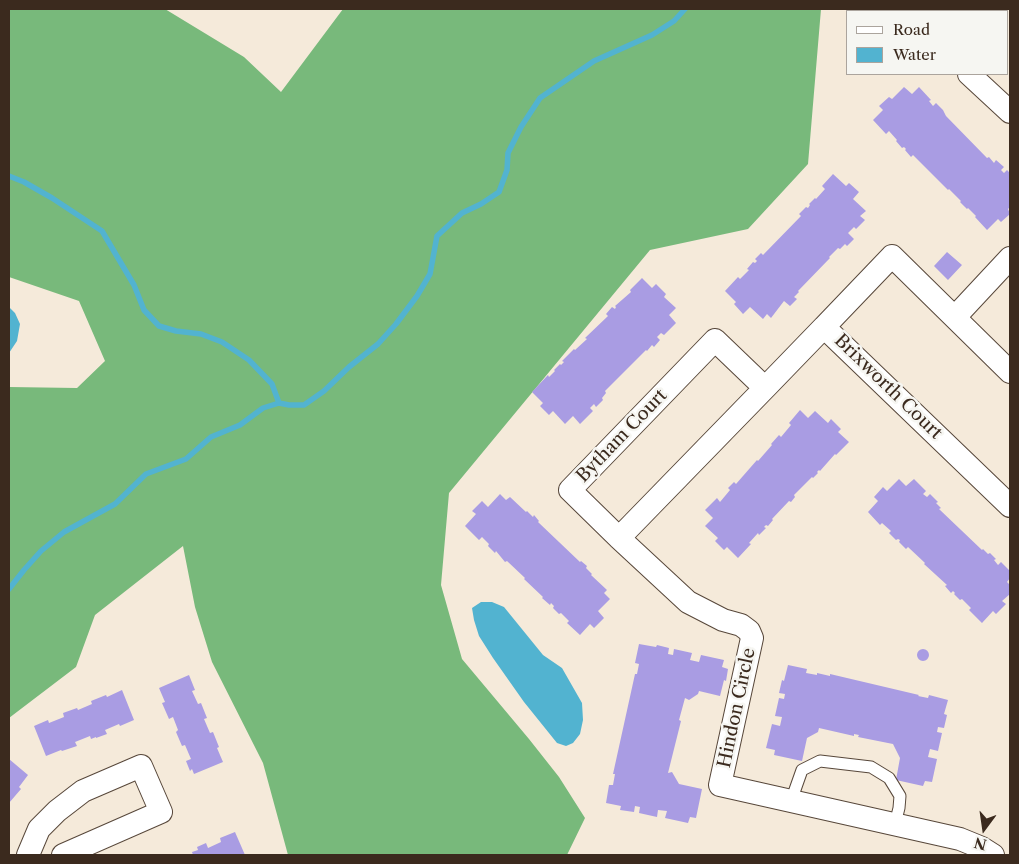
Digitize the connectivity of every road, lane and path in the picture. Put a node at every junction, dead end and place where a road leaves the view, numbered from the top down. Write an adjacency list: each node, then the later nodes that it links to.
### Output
1 (970, 75): 2 (street)
2 (1010, 112)
3 (1010, 258): 4 (street)
4 (955, 317): 5 (street, Brixworth Court); 6 (street, Brixworth Court)
5 (824, 326): 7 (street); 8 (street, Brixworth Court)
6 (1010, 372)
7 (765, 388): 9 (street); 9 (street, Bytham Court)
8 (1010, 506)
9 (619, 538): 10 (street, Hindon Circle)
10 (791, 801): 11 (street, Hindon Circle); 11 (lane)
11 (895, 824): 14 (street, Hindon Circle)
12 (28, 855): 13 (street)
13 (63, 855)
14 (993, 855)

